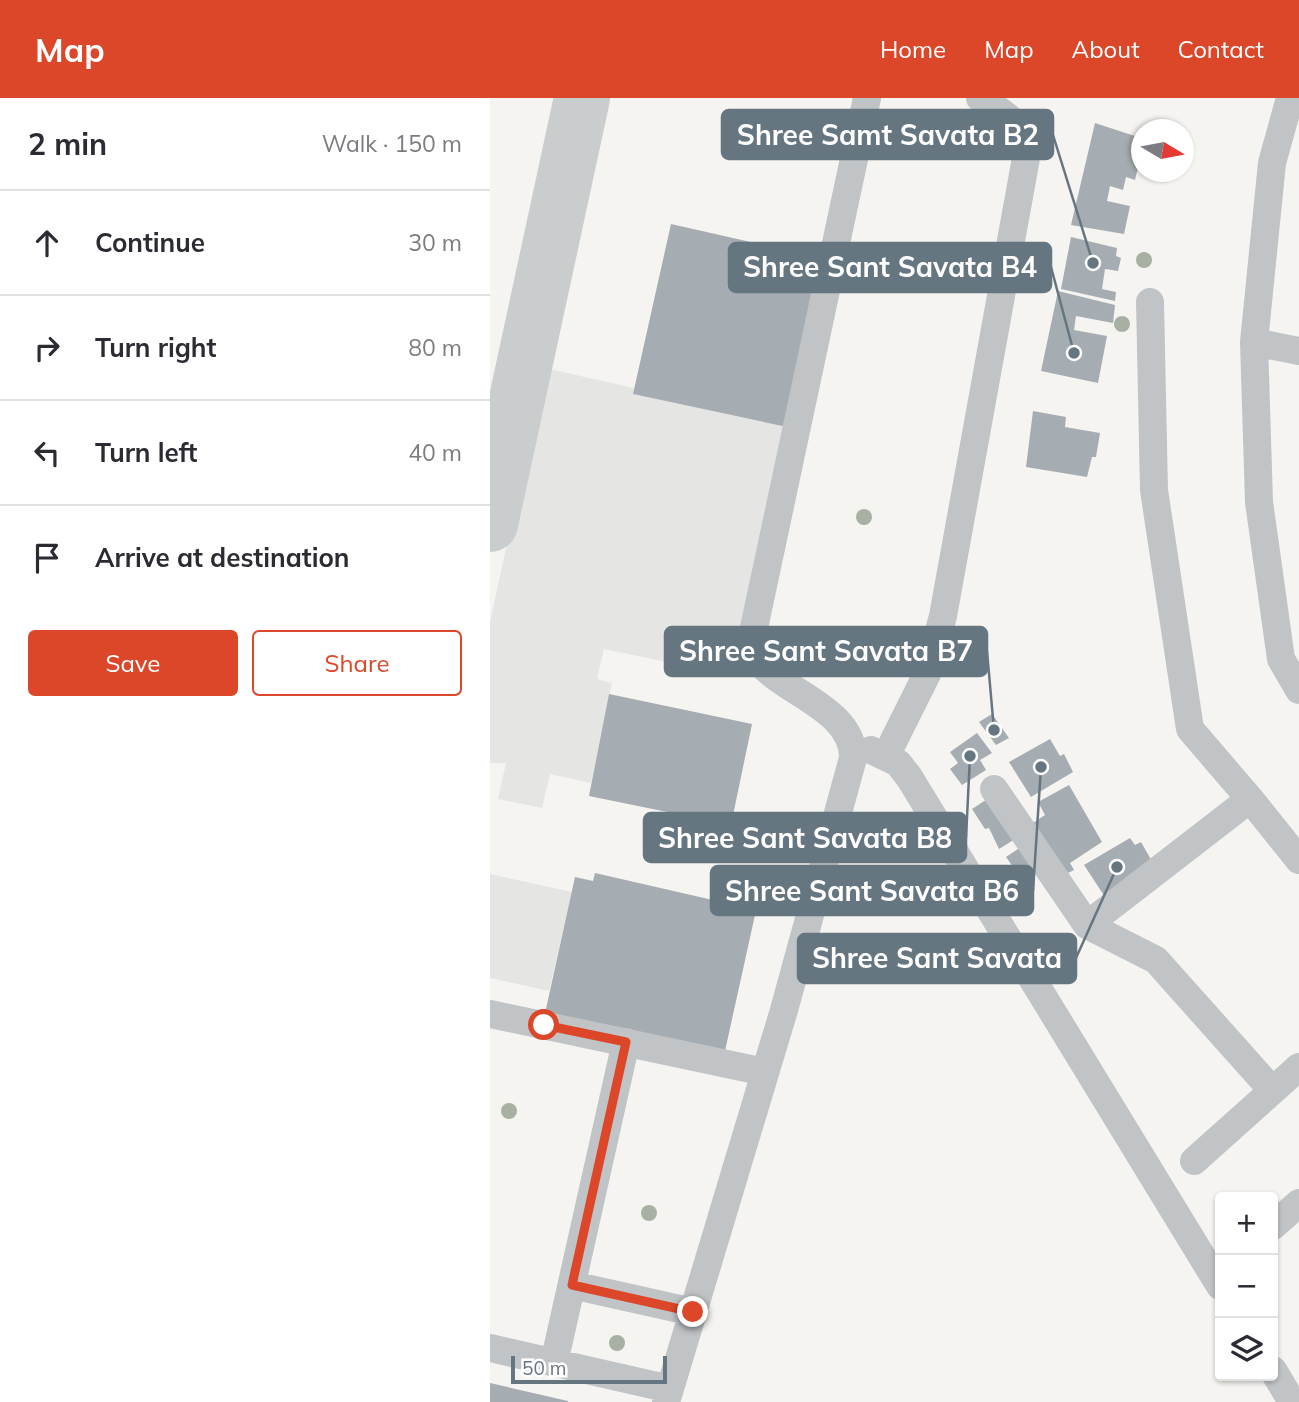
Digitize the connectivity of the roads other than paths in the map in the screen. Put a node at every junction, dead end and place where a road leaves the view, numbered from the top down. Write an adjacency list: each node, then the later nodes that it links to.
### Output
1 (867, 98): 8 (street)
2 (980, 98): 9 (street)
3 (1290, 98): 5 (street)
4 (1150, 302): 11 (street)
5 (1254, 342): 6 (street); 7 (street)
6 (1299, 351)
7 (1299, 690)
8 (853, 749): 9 (street); 17 (street)
9 (886, 756): 22 (street)
10 (994, 789): 13 (street)
11 (1250, 799): 12 (street); 13 (street)
12 (1299, 860)
13 (1087, 925): 18 (street)
14 (490, 1014): 15 (street)
15 (626, 1042): 17 (street); 23 (street)
16 (1299, 1067): 18 (street)
17 (765, 1072): 24 (street)
18 (1272, 1090): 19 (street)
19 (1194, 1161)
20 (1299, 1203): 21 (street)
21 (1278, 1222)
22 (1215, 1278)
23 (572, 1285): 24 (street); 26 (street)
24 (693, 1312): 28 (street)
25 (490, 1349): 26 (street)
26 (554, 1363): 28 (street)
27 (1278, 1378): 29 (street)
28 (668, 1395)
29 (1292, 1402)

